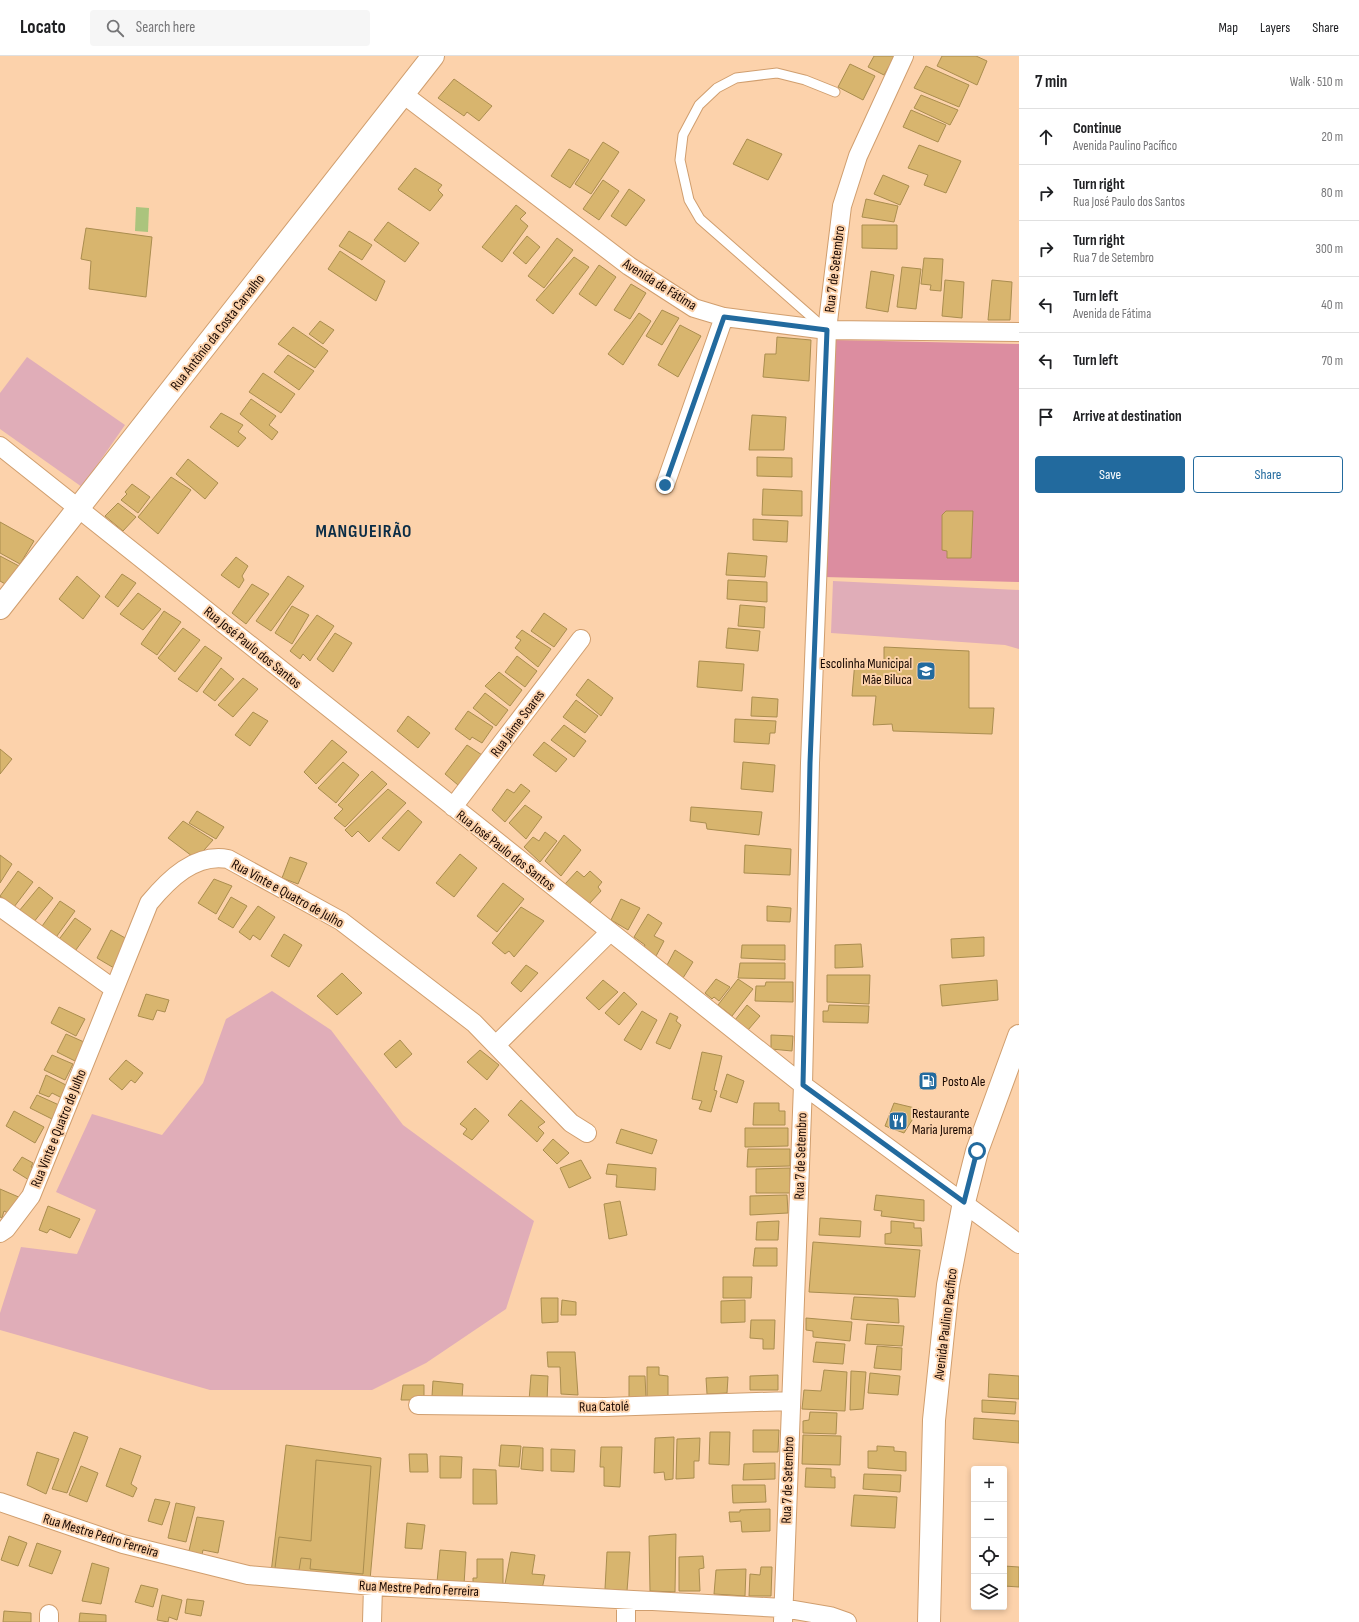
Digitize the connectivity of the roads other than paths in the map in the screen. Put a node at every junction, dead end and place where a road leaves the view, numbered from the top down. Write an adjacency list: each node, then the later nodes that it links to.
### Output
1 (433, 56): 4 (street, Rua Antônio da Costa Carvalho)
2 (904, 56): 6 (street, Rua 7 de Setembro)
3 (835, 92): 6 (lane)
4 (403, 94): 5 (street, Avenida de Fátima); 10 (street, Rua Antônio da Costa Carvalho)
5 (724, 317): 6 (street, Avenida de Fátima); 9 (street)
6 (827, 330): 7 (street, Avenida de Fátima); 19 (street, Rua 7 de Setembro)
7 (1019, 332)
8 (0, 446): 10 (street, Rua José Paulo dos Santos)
9 (665, 485)
10 (79, 508): 11 (street, Rua Antônio da Costa Carvalho); 13 (street, Rua José Paulo dos Santos)
11 (0, 608)
12 (581, 639): 13 (street, Rua Jaime Soares)
13 (453, 807): 15 (street, Rua José Paulo dos Santos)
14 (0, 907): 16 (street)
15 (610, 932): 18 (street); 19 (street, Rua José Paulo dos Santos)
16 (114, 989): 18 (street, Rua Vinte e Quatro de Julho); 22 (street, Rua Vinte e Quatro de Julho)
17 (1019, 1036): 21 (street, Avenida Paulino Pacífico)
18 (496, 1045): 20 (street, Rua Vinte e Quatro de Julho)
19 (803, 1085): 21 (street, Rua José Paulo dos Santos); 24 (street, Rua 7 de Setembro)
20 (587, 1133)
21 (964, 1202): 23 (street, Rua José Paulo dos Santos); 33 (street, Avenida Paulino Pacífico)
22 (0, 1233)
23 (1019, 1244)
24 (790, 1401): 25 (street, Rua Catolé); 29 (street, Rua 7 de Setembro)
25 (418, 1405)
26 (0, 1502): 27 (street, Rua Mestre Pedro Ferreira)
27 (373, 1586): 28 (street, Rua Mestre Pedro Ferreira); 30 (street)
28 (626, 1600): 29 (street, Rua Mestre Pedro Ferreira); 31 (street)
29 (783, 1615): 32 (street, Rua Mestre Pedro Ferreira)
30 (372, 1622)
31 (626, 1622)
32 (847, 1622)
33 (928, 1622)

